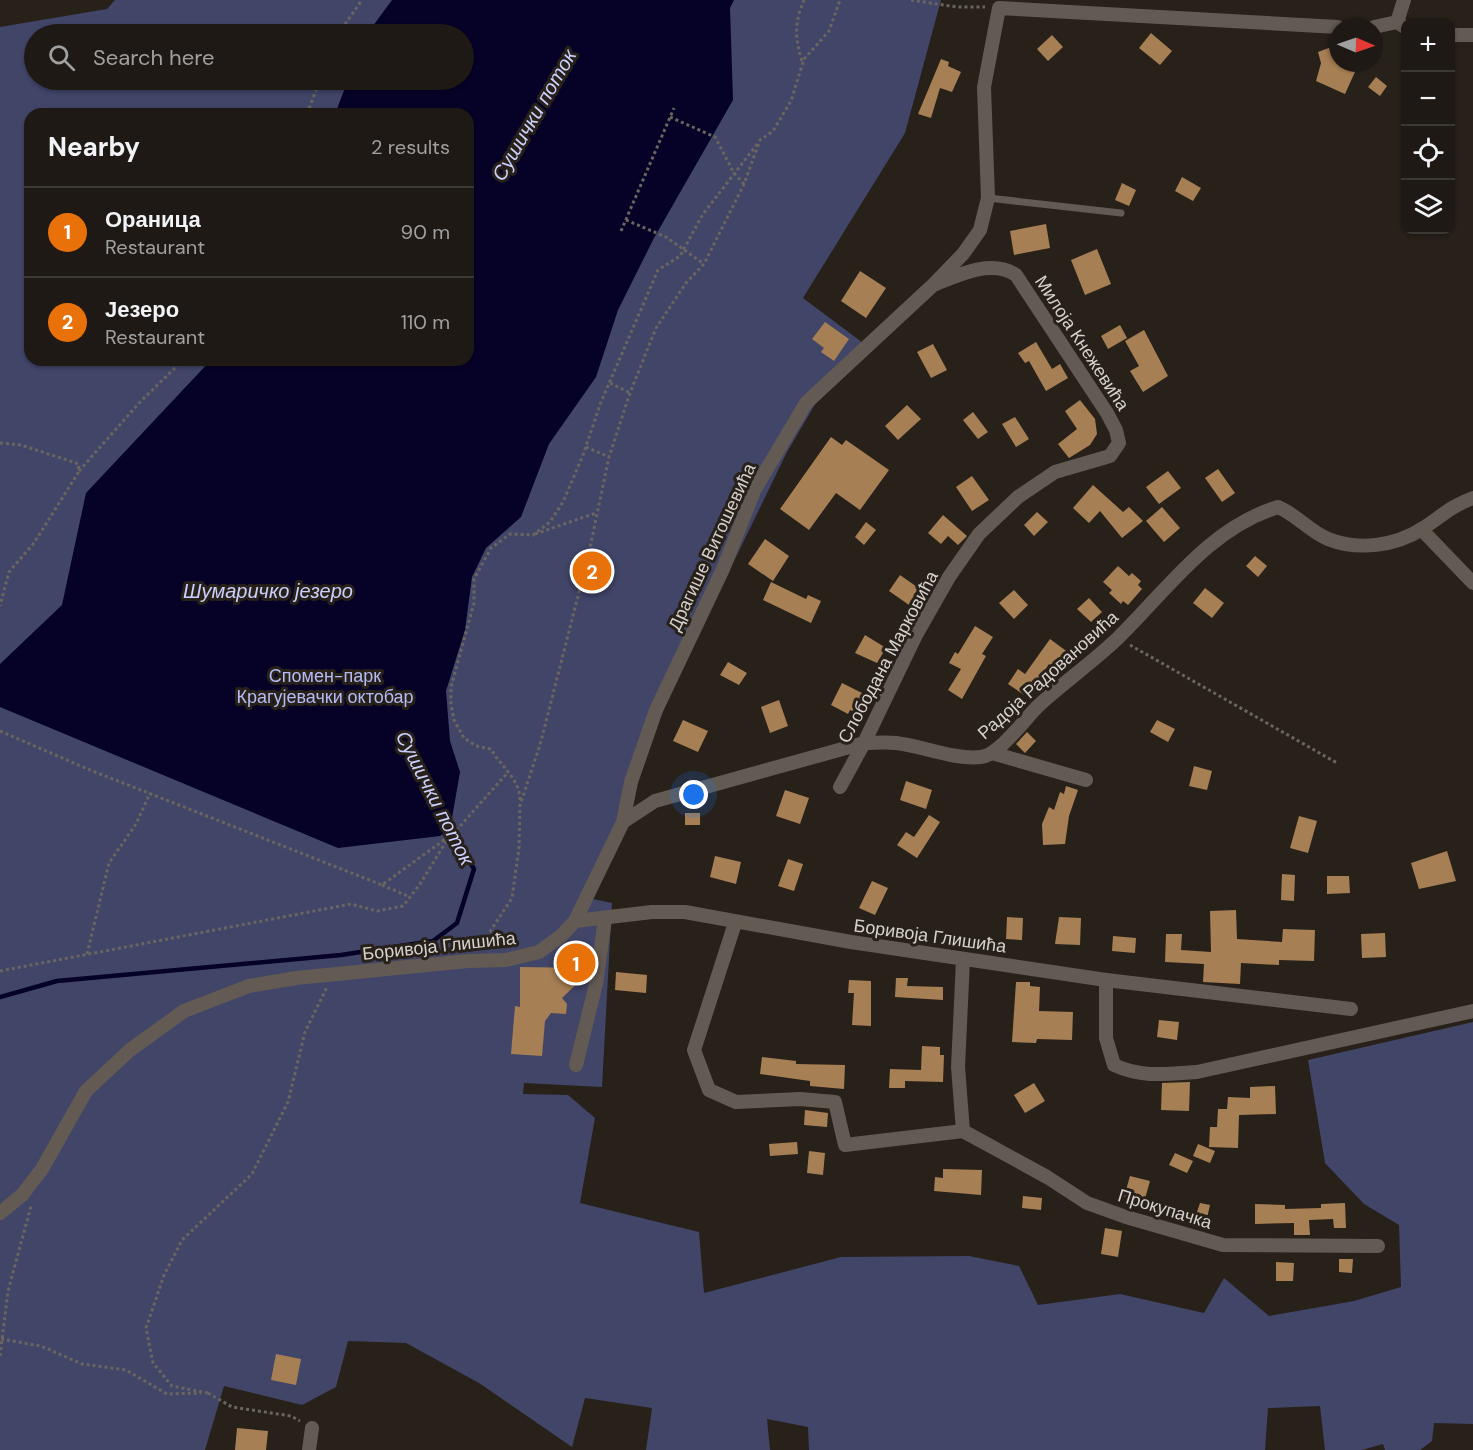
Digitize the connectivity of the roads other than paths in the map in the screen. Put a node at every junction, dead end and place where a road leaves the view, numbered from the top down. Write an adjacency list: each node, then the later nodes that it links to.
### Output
1 (1404, 0): 3 (street)
2 (1000, 4): 5 (street); 9 (street, Драгише Витошевића)
3 (1402, 18)
4 (1401, 25): 6 (street)
5 (1329, 26)
6 (1383, 26)
7 (1455, 35): 8 (street)
8 (1473, 35)
9 (988, 198): 10 (lane); 11 (street, Драгише Витошевића)
10 (1121, 213)
11 (932, 286): 12 (street, Милоја Кнежевића); 20 (street, Драгише Витошевића)
12 (1085, 462): 16 (street, Слободана Марковића)
13 (1473, 498): 14 (street, Радоја Радовановића)
14 (1421, 529): 15 (street); 17 (street, Радоја Радовановића)
15 (1473, 583)
16 (864, 743): 17 (street, Радоја Радовановића); 19 (street, Слободана Марковића); 20 (street, Радоја Радовановића)
17 (992, 753): 18 (street)
18 (1086, 780)
19 (840, 786)
20 (623, 822): 22 (street, Драгише Витошевића)
21 (605, 919): 22 (street, Боривоја Глишића); 23 (street, Боривоја Глишића); 28 (street)
22 (575, 921): 30 (street, Боривоја Глишића)
23 (735, 923): 24 (street, Боривоја Глишића); 29 (street)
24 (963, 960): 25 (street, Боривоја Глишића); 29 (street)
25 (1106, 980): 26 (street, Боривоја Глишића); 27 (street)
26 (1351, 1009)
27 (1473, 1011)
28 (576, 1065)
29 (963, 1131): 31 (street, Прокупачка)
30 (0, 1213)
31 (1378, 1246)
32 (312, 1428): 33 (street)
33 (309, 1450)

